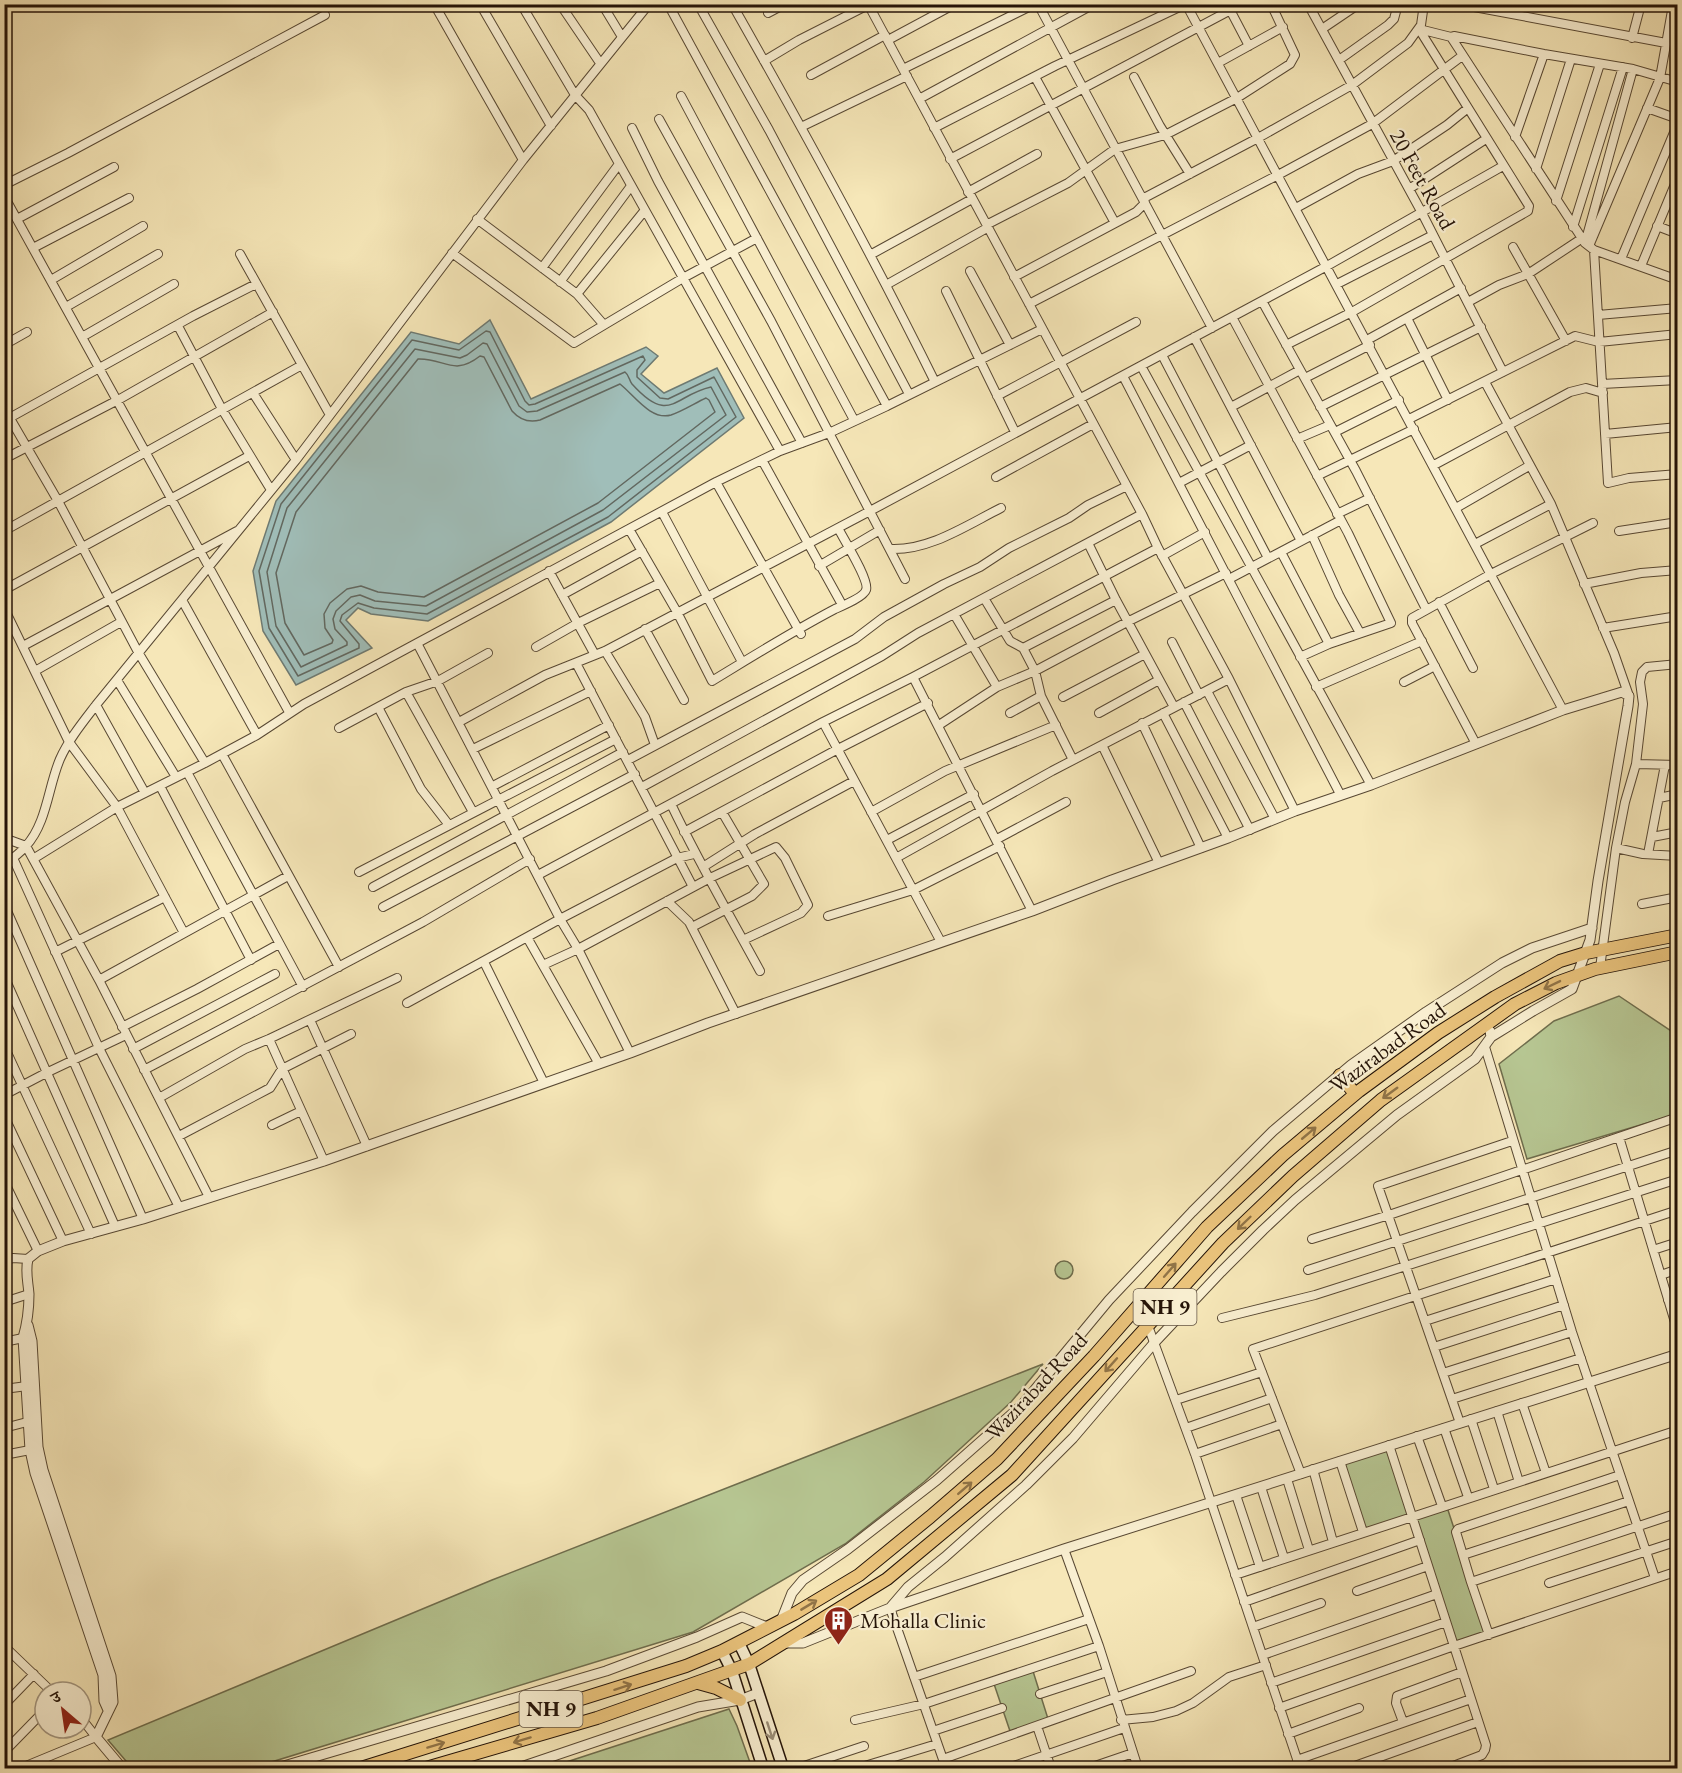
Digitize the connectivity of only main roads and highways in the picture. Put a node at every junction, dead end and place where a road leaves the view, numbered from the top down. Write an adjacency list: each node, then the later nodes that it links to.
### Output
1 (1677, 935): 3 (main road, Wazirabad Road / NH 9)
2 (1677, 952): 4 (main road, Wazirabad Road / NH 9, one-way to 4)
3 (1489, 1000): 4 (main road); 6 (main road, Wazirabad Road / NH 9)
4 (1494, 1019): 9 (main road, Wazirabad Road / NH 9, one-way to 9)
5 (1340, 1075): 6 (main road)
6 (1355, 1094): 7 (main road, Wazirabad Road / NH 9, one-way to 6)
7 (740, 1643): 8 (main road, Wazirabad Road / NH 9); 9 (main road)
8 (722, 1651): 10 (main road); 13 (main road, Wazirabad Road / NH 9, one-way to 8)
9 (749, 1664): 10 (main road, Wazirabad Road / NH 9); 16 (main road, one-way to 16)
10 (732, 1671): 11 (main road, Wazirabad Road / NH 9); 12 (main road)
11 (698, 1683): 12 (main road); 14 (main road, Wazirabad Road / NH 9, one-way to 14)
12 (740, 1700): 15 (main road)
13 (361, 1768)
14 (426, 1768)
15 (763, 1768)
16 (783, 1768)

